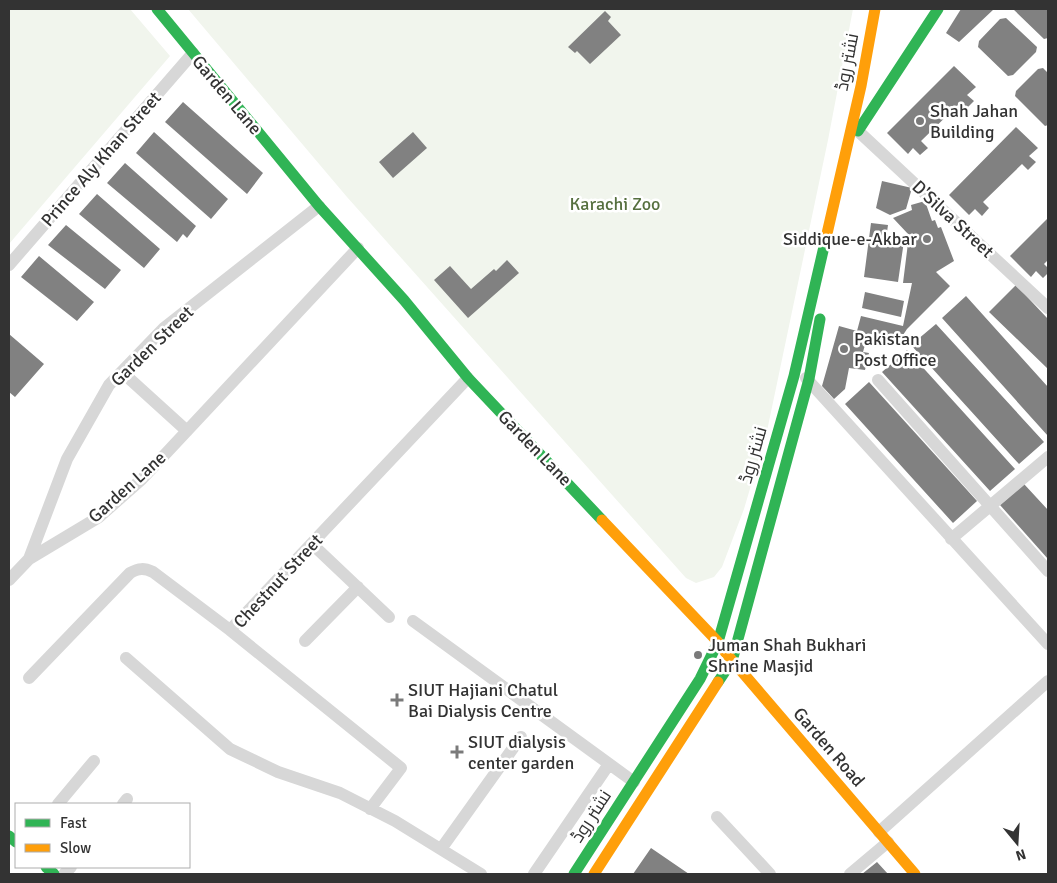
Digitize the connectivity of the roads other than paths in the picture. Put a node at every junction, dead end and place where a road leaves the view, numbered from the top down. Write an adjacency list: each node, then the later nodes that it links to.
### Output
1 (157, 9): 5 (main road, Garden Lane)
2 (875, 9): 14 (main road, نشتر روڈ)
3 (884, 9): 6 (main road, نشتر روڈ)
4 (938, 9): 6 (main road)
5 (192, 53): 7 (main road, Garden Lane); 9 (street, Prince Aly Khan Street)
6 (858, 131): 10 (main road, نشتر روڈ); 12 (street, D'Silva Street)
7 (319, 206): 8 (main road, Garden Lane); 13 (street, Garden Street)
8 (358, 248): 15 (main road, Garden Lane); 18 (street, Garden Lane)
9 (9, 265)
10 (828, 284)
11 (824, 303): 16 (main road, نشتر روڈ)
12 (1048, 308)
13 (122, 372): 18 (street); 23 (street, Garden Street)
14 (794, 376): 16 (street); 31 (main road, نشتر روڈ)
15 (468, 378): 22 (street, Chestnut Street); 31 (main road, Garden Lane)
16 (808, 379): 21 (street); 34 (main road, نشتر روڈ)
17 (878, 380): 20 (street)
18 (187, 431): 23 (street, Garden Lane)
19 (1048, 457): 20 (street)
20 (991, 505): 21 (street); 24 (street)
21 (951, 539): 32 (street)
22 (312, 544): 26 (street); 29 (street, Chestnut Street)
23 (29, 559): 25 (street, Garden Street)
24 (1048, 571)
25 (9, 580)
26 (358, 587): 27 (street); 30 (street)
27 (389, 616)
28 (413, 621): 39 (street)
29 (230, 630): 35 (street); 42 (street, Chestnut Street)
30 (305, 641)
31 (718, 642): 34 (main road, Garden Road); 40 (main road, نشتر روڈ)
32 (1048, 644)
33 (126, 658): 42 (street)
34 (732, 661): 44 (main road, Garden Road); 50 (main road, نشتر روڈ)
35 (29, 678)
36 (1048, 681): 44 (street)
37 (521, 738): 46 (street)
38 (94, 762): 41 (street)
39 (609, 764): 40 (street); 48 (street)
40 (634, 782): 49 (main road, نشتر روڈ)
41 (59, 803)
42 (370, 809): 46 (street)
43 (717, 817): 51 (street)
44 (879, 832): 45 (main road, Garden Road)
45 (888, 842): 52 (street); 53 (main road, Garden Road)
46 (441, 850): 47 (street)
47 (481, 874)
48 (534, 874)
49 (574, 874)
50 (594, 874)
51 (770, 874)
52 (850, 874)
53 (915, 874)

